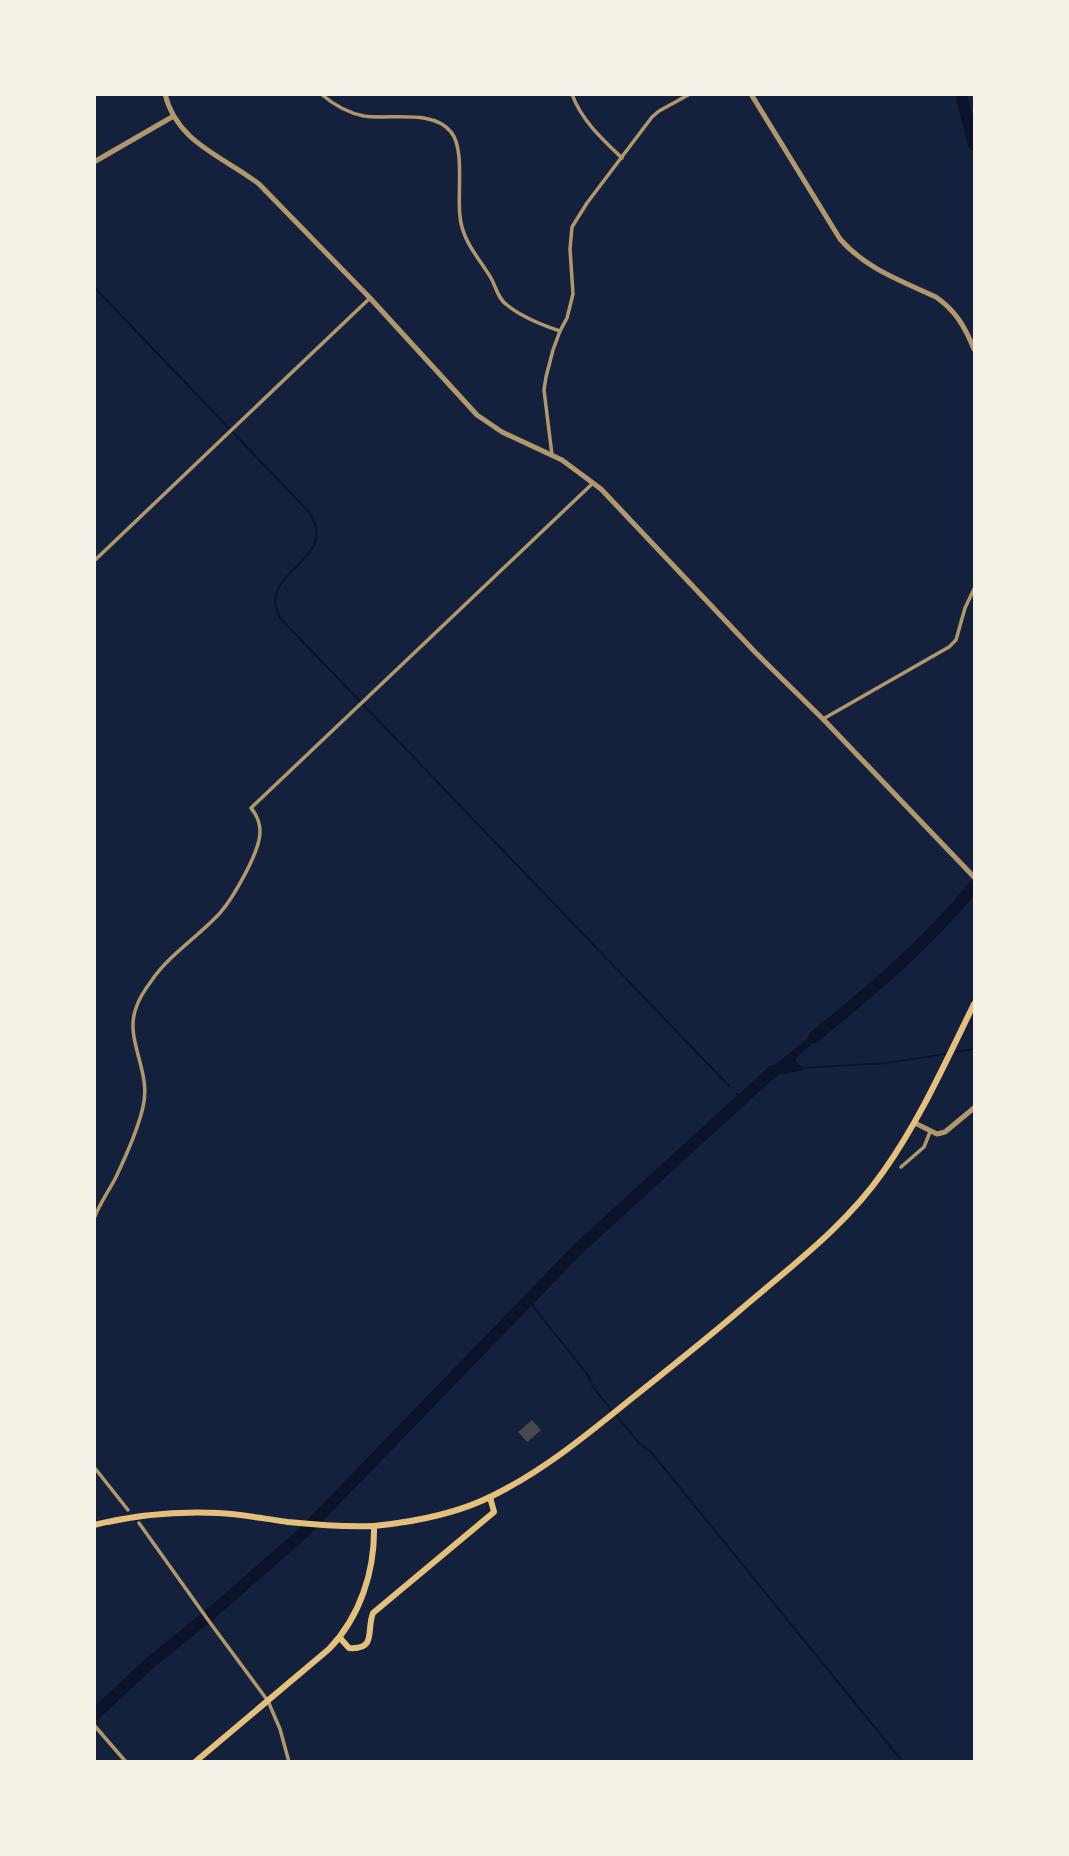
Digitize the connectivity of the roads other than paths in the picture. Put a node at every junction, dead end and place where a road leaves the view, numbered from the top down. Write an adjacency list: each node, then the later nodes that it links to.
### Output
1 (165, 94): 6 (street)
2 (321, 94): 10 (street)
3 (572, 94): 7 (street)
4 (690, 94): 7 (street)
5 (751, 94): 11 (street)
6 (172, 117): 8 (street); 9 (street)
7 (622, 158): 10 (street)
8 (94, 162)
9 (370, 298): 12 (street); 14 (street)
10 (560, 331): 12 (street)
11 (975, 349)
12 (552, 455): 13 (street)
13 (593, 482): 16 (street); 23 (street)
14 (94, 561)
15 (975, 589): 16 (street)
16 (823, 719): 17 (street)
17 (973, 875)
18 (975, 1004): 20 (main road)
19 (975, 1108): 21 (street)
20 (915, 1123): 21 (street); 25 (main road)
21 (930, 1132): 22 (street)
22 (901, 1167)
23 (94, 1219)
24 (94, 1468): 26 (street)
25 (490, 1497): 29 (main road); 30 (main road)
26 (128, 1510)
27 (139, 1523): 31 (street)
28 (94, 1525): 29 (main road)
29 (374, 1526): 30 (main road)
30 (340, 1638): 31 (main road)
31 (268, 1701): 34 (main road); 35 (street)
32 (94, 1726): 33 (street)
33 (126, 1762)
34 (195, 1762)
35 (289, 1762)

